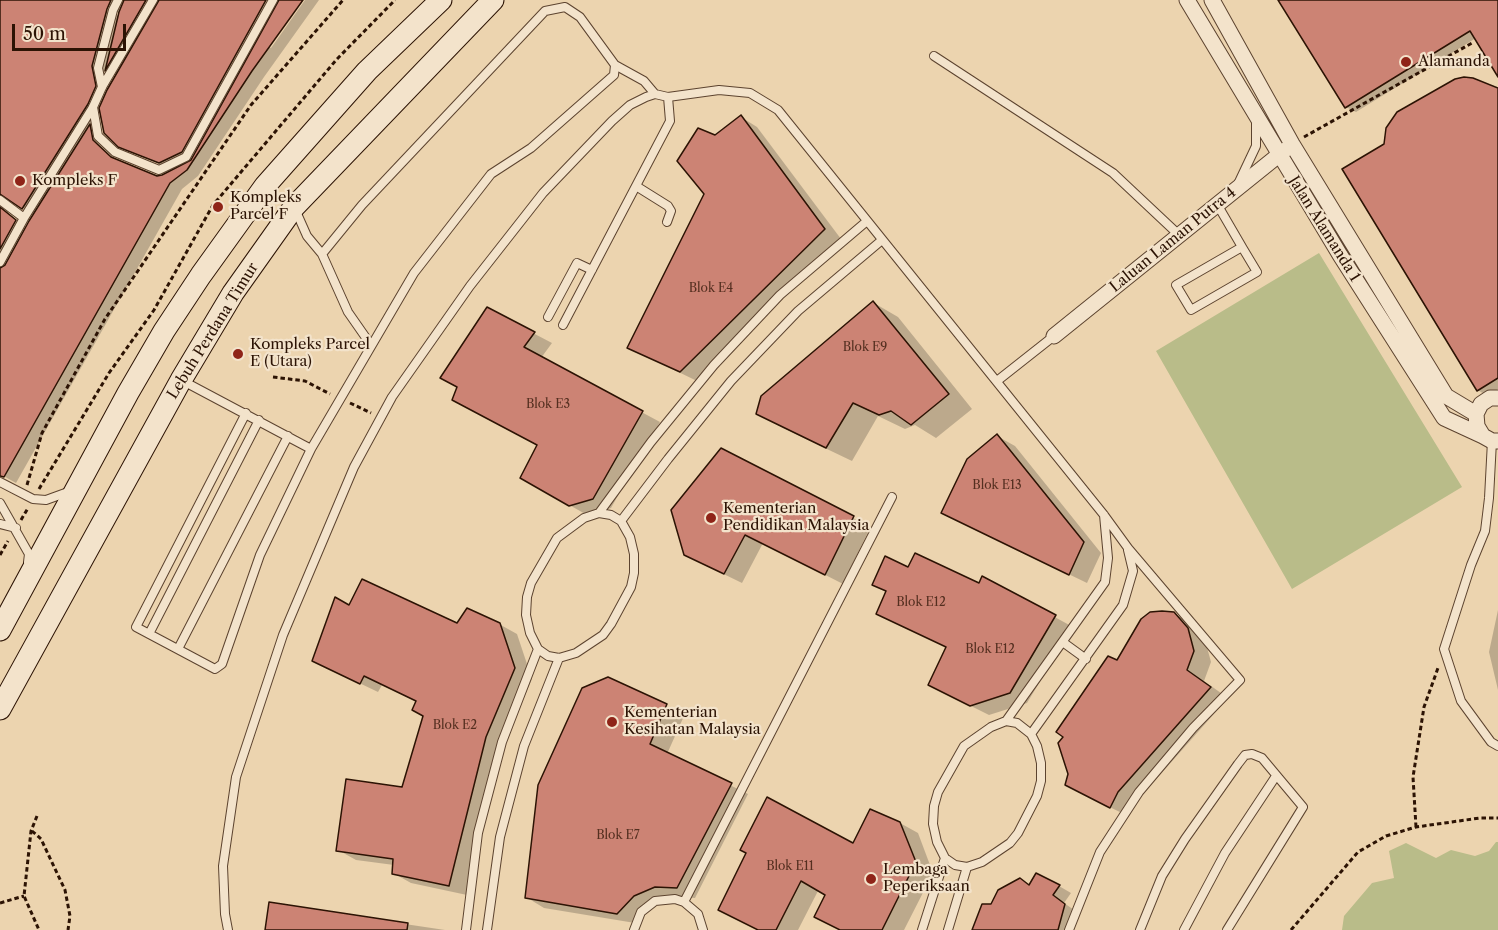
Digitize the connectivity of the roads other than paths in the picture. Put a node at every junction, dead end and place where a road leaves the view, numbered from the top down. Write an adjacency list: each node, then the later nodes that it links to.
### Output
1 (118, 0): 10 (lane)
2 (153, 0): 10 (lane)
3 (273, 0): 13 (lane)
4 (441, 0): 45 (main road)
5 (493, 0): 21 (main road, Lebuh Perdana Timur)
6 (1186, 0): 14 (street, Jalan Alamanda 1)
7 (1212, 0): 15 (street, Jalan Alamanda 1)
8 (933, 56): 25 (lane)
9 (615, 65): 11 (lane); 28 (lane); 34 (lane)
10 (102, 87): 13 (lane)
11 (655, 94): 12 (lane); 70 (lane)
12 (668, 97): 17 (lane); 23 (lane)
13 (93, 107): 22 (lane)
14 (1256, 117): 16 (street, Jalan Alamanda 1); 18 (lane)
15 (1292, 144): 16 (street, Laluan Laman Putra 4); 39 (street, Jalan Alamanda 1)
16 (1279, 155): 18 (street, Laluan Laman Putra 4); 42 (street, Jalan Alamanda 1)
17 (636, 186): 24 (lane); 30 (lane)
18 (1234, 191): 20 (street, Laluan Laman Putra 4)
19 (0, 200): 22 (lane)
20 (1217, 204): 25 (street, Laluan Laman Putra 4); 27 (lane)
21 (294, 207): 28 (lane); 35 (main road, Lebuh Perdana Timur)
22 (24, 218): 29 (lane)
23 (867, 221): 26 (lane); 48 (lane)
24 (667, 222)
25 (1179, 235): 33 (street, Laluan Laman Putra 4)
26 (882, 240): 36 (lane); 50 (lane)
27 (1242, 247): 27 (lane)
28 (322, 254): 34 (lane)
29 (0, 262)
30 (592, 270): 31 (lane); 32 (lane)
31 (548, 317)
32 (563, 325)
33 (1054, 336): 36 (lane)
34 (371, 345): 43 (lane)
35 (181, 380): 38 (lane); 62 (main road, Lebuh Perdana Timur)
36 (997, 381): 49 (lane)
37 (1498, 398): 39 (street)
38 (246, 413): 40 (lane); 56 (lane)
39 (1476, 414): 42 (street)
40 (259, 420): 41 (lane); 56 (lane)
41 (288, 436): 43 (lane); 58 (lane)
42 (1491, 439): 65 (lane)
43 (311, 449): 58 (lane)
44 (0, 482): 45 (lane)
45 (77, 487): 54 (main road)
46 (892, 497): 69 (lane)
47 (0, 503): 52 (lane)
48 (599, 513): 50 (lane); 59 (lane)
49 (1104, 515): 53 (lane); 57 (lane)
50 (621, 521): 60 (lane)
51 (0, 524): 52 (lane)
52 (16, 528): 54 (lane)
53 (1128, 548): 61 (lane); 77 (lane)
54 (25, 584): 55 (main road)
55 (0, 630)
56 (149, 634): 58 (lane)
57 (1064, 642): 61 (lane); 63 (lane)
58 (178, 649)
59 (538, 649): 60 (lane); 71 (lane)
60 (559, 658): 72 (lane)
61 (1086, 659): 64 (lane)
62 (0, 709)
63 (1006, 722): 64 (lane); 67 (lane)
64 (1031, 734): 68 (lane)
65 (1498, 746)
66 (1276, 776): 78 (lane); 79 (lane); 80 (lane)
67 (945, 858): 68 (lane); 75 (lane)
68 (967, 867): 76 (lane)
69 (684, 902): 73 (lane); 74 (lane)
70 (228, 930)
71 (466, 930)
72 (488, 930)
73 (634, 930)
74 (703, 930)
75 (922, 930)
76 (948, 930)
77 (1069, 930)
78 (1140, 930)
79 (1184, 930)
80 (1227, 930)

